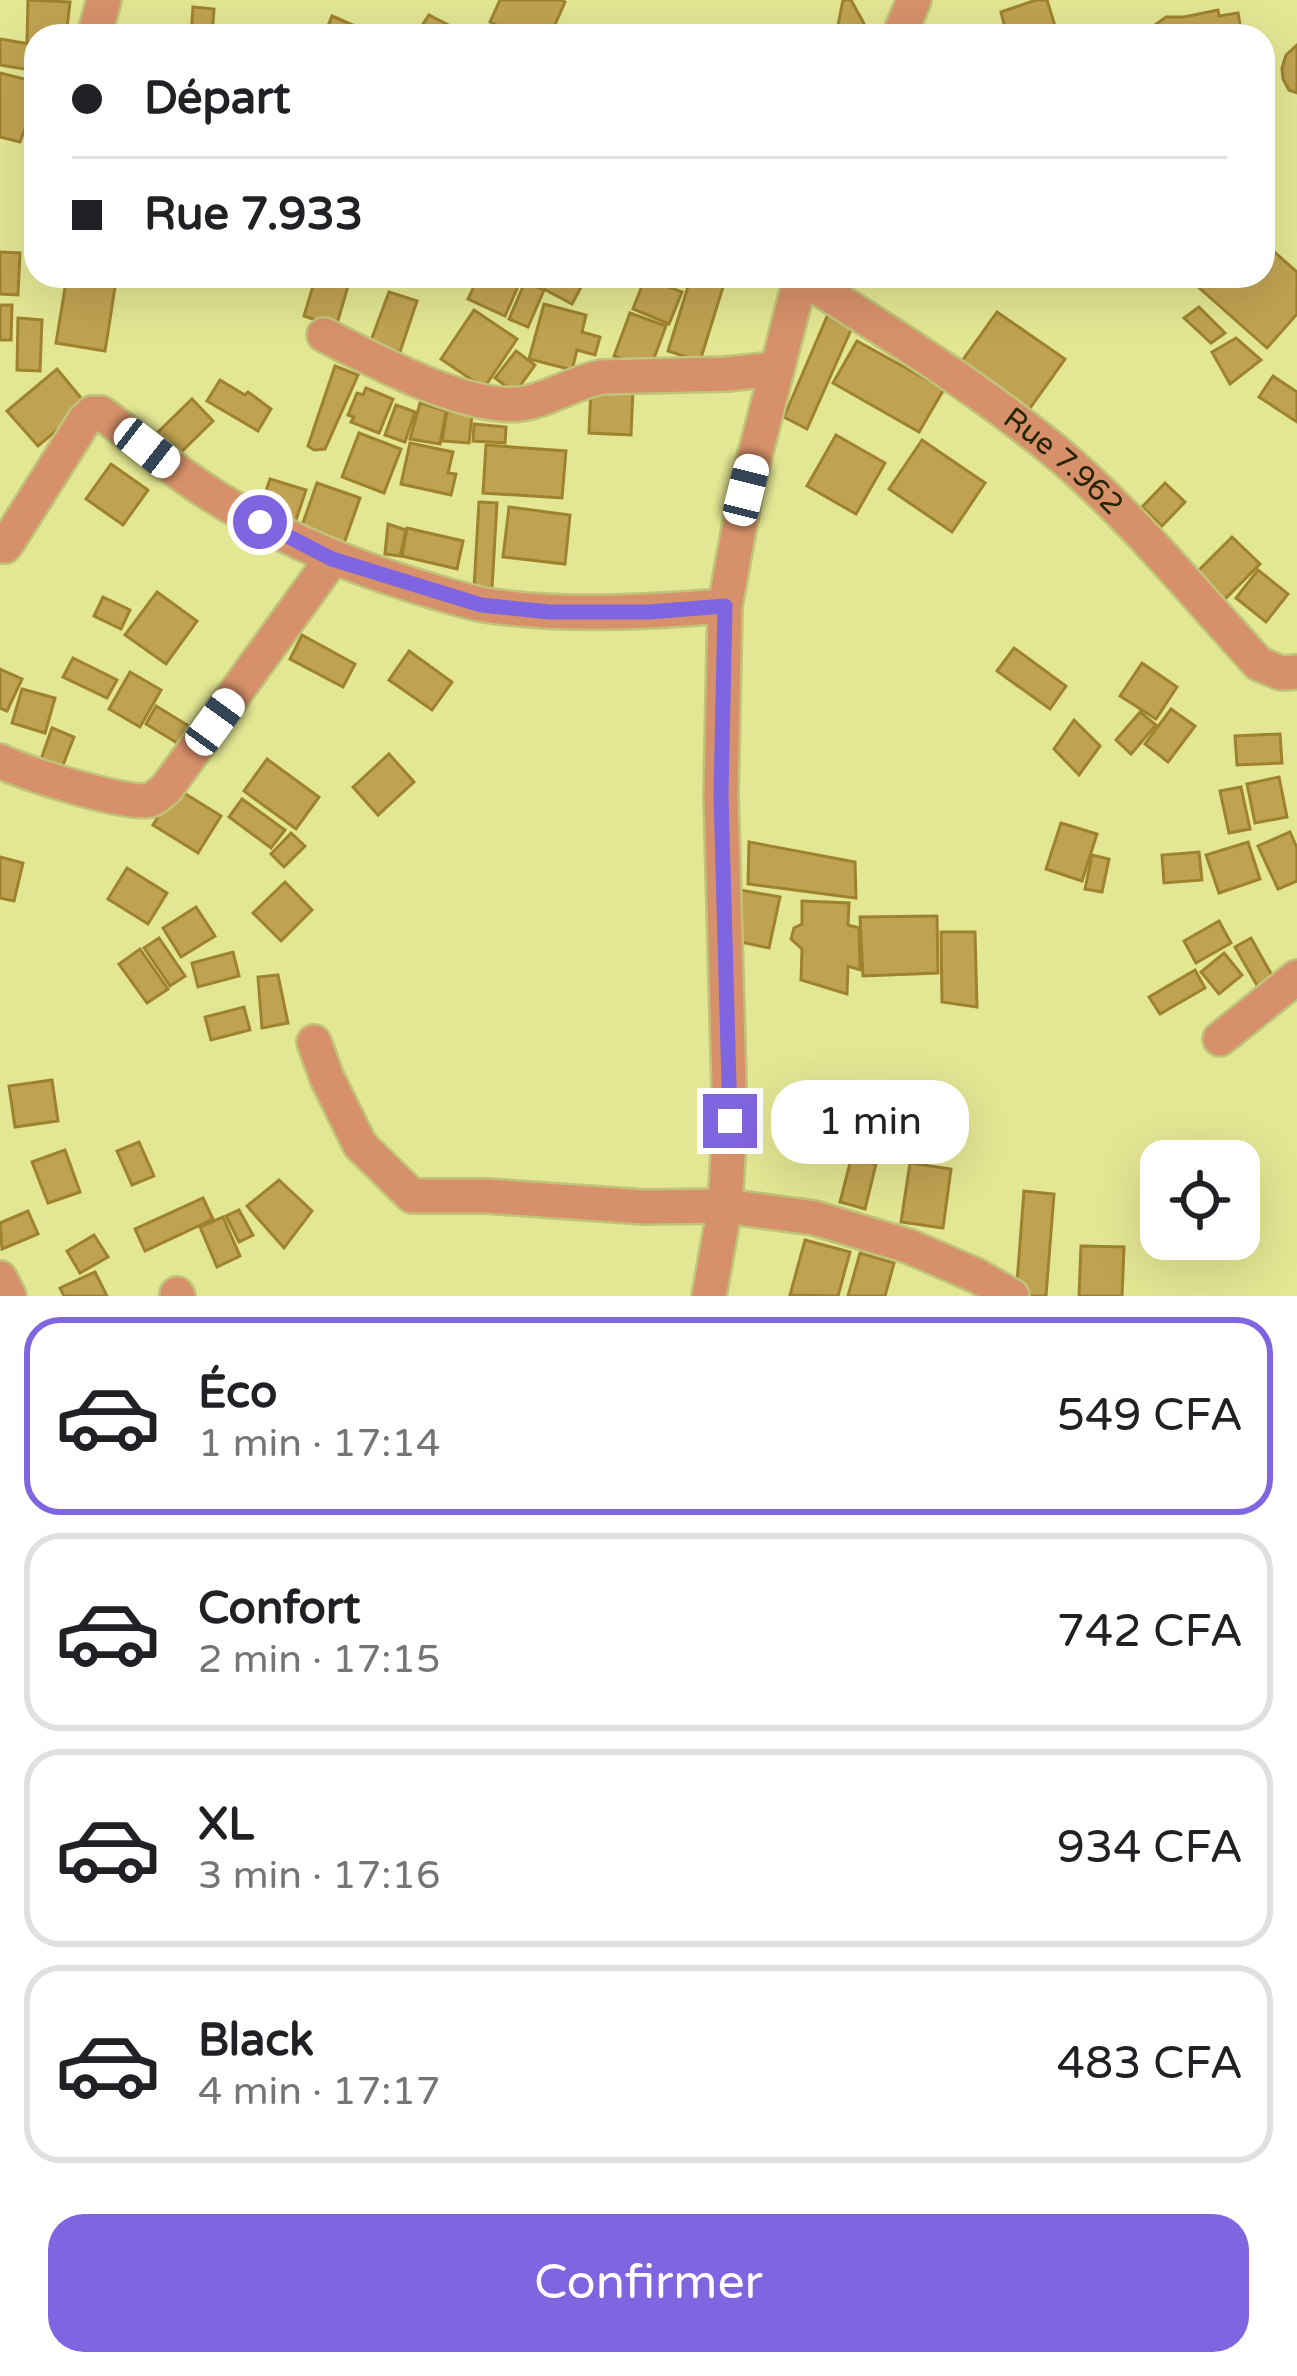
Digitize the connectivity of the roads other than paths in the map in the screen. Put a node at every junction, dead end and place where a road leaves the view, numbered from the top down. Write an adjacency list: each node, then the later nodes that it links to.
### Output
1 (798, 288): 4 (street)
2 (818, 288): 8 (street, Rue 7.962)
3 (324, 334): 4 (street)
4 (775, 369): 7 (street)
5 (0, 546): 6 (street)
6 (332, 559): 7 (street); 9 (street)
7 (725, 606): 13 (street)
8 (1297, 672)
9 (0, 761)
10 (1297, 977): 11 (street)
11 (1220, 1039)
12 (314, 1042): 13 (street)
13 (725, 1206): 16 (street); 17 (street)
14 (0, 1278): 15 (street)
15 (9, 1296)
16 (709, 1296)
17 (1012, 1296)

